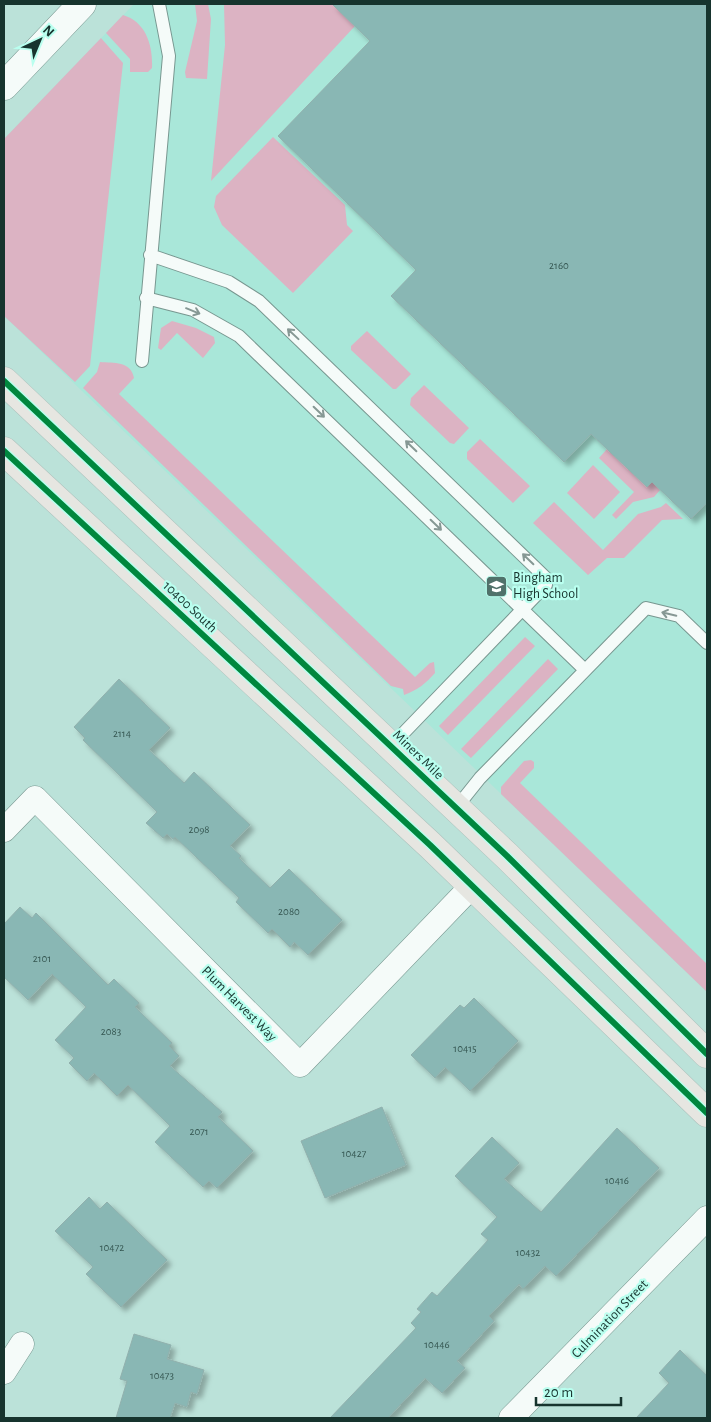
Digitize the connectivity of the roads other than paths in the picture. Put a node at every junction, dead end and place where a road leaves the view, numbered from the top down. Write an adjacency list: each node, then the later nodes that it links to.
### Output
1 (82, 4): 3 (street)
2 (159, 4): 4 (lane)
3 (4, 86)
4 (150, 255): 5 (lane); 9 (lane, one-way to 4)
5 (146, 298): 6 (lane); 9 (lane, one-way to 9)
6 (142, 361)
7 (4, 381): 12 (main road, Miners Mile)
8 (7, 461): 15 (main road, 10400 South)
9 (523, 609): 11 (lane); 12 (lane)
10 (707, 643): 11 (lane, one-way to 11)
11 (585, 670): 13 (lane)
12 (391, 746): 13 (main road, Miners Mile)
13 (456, 808): 16 (main road, Miners Mile)
14 (4, 830): 15 (street, Plum Harvest Way)
15 (472, 886): 17 (main road)
16 (707, 1054)
17 (707, 1112)
18 (707, 1218): 21 (street, Culmination Street)
19 (22, 1344): 20 (street)
20 (4, 1372)
21 (511, 1418)

